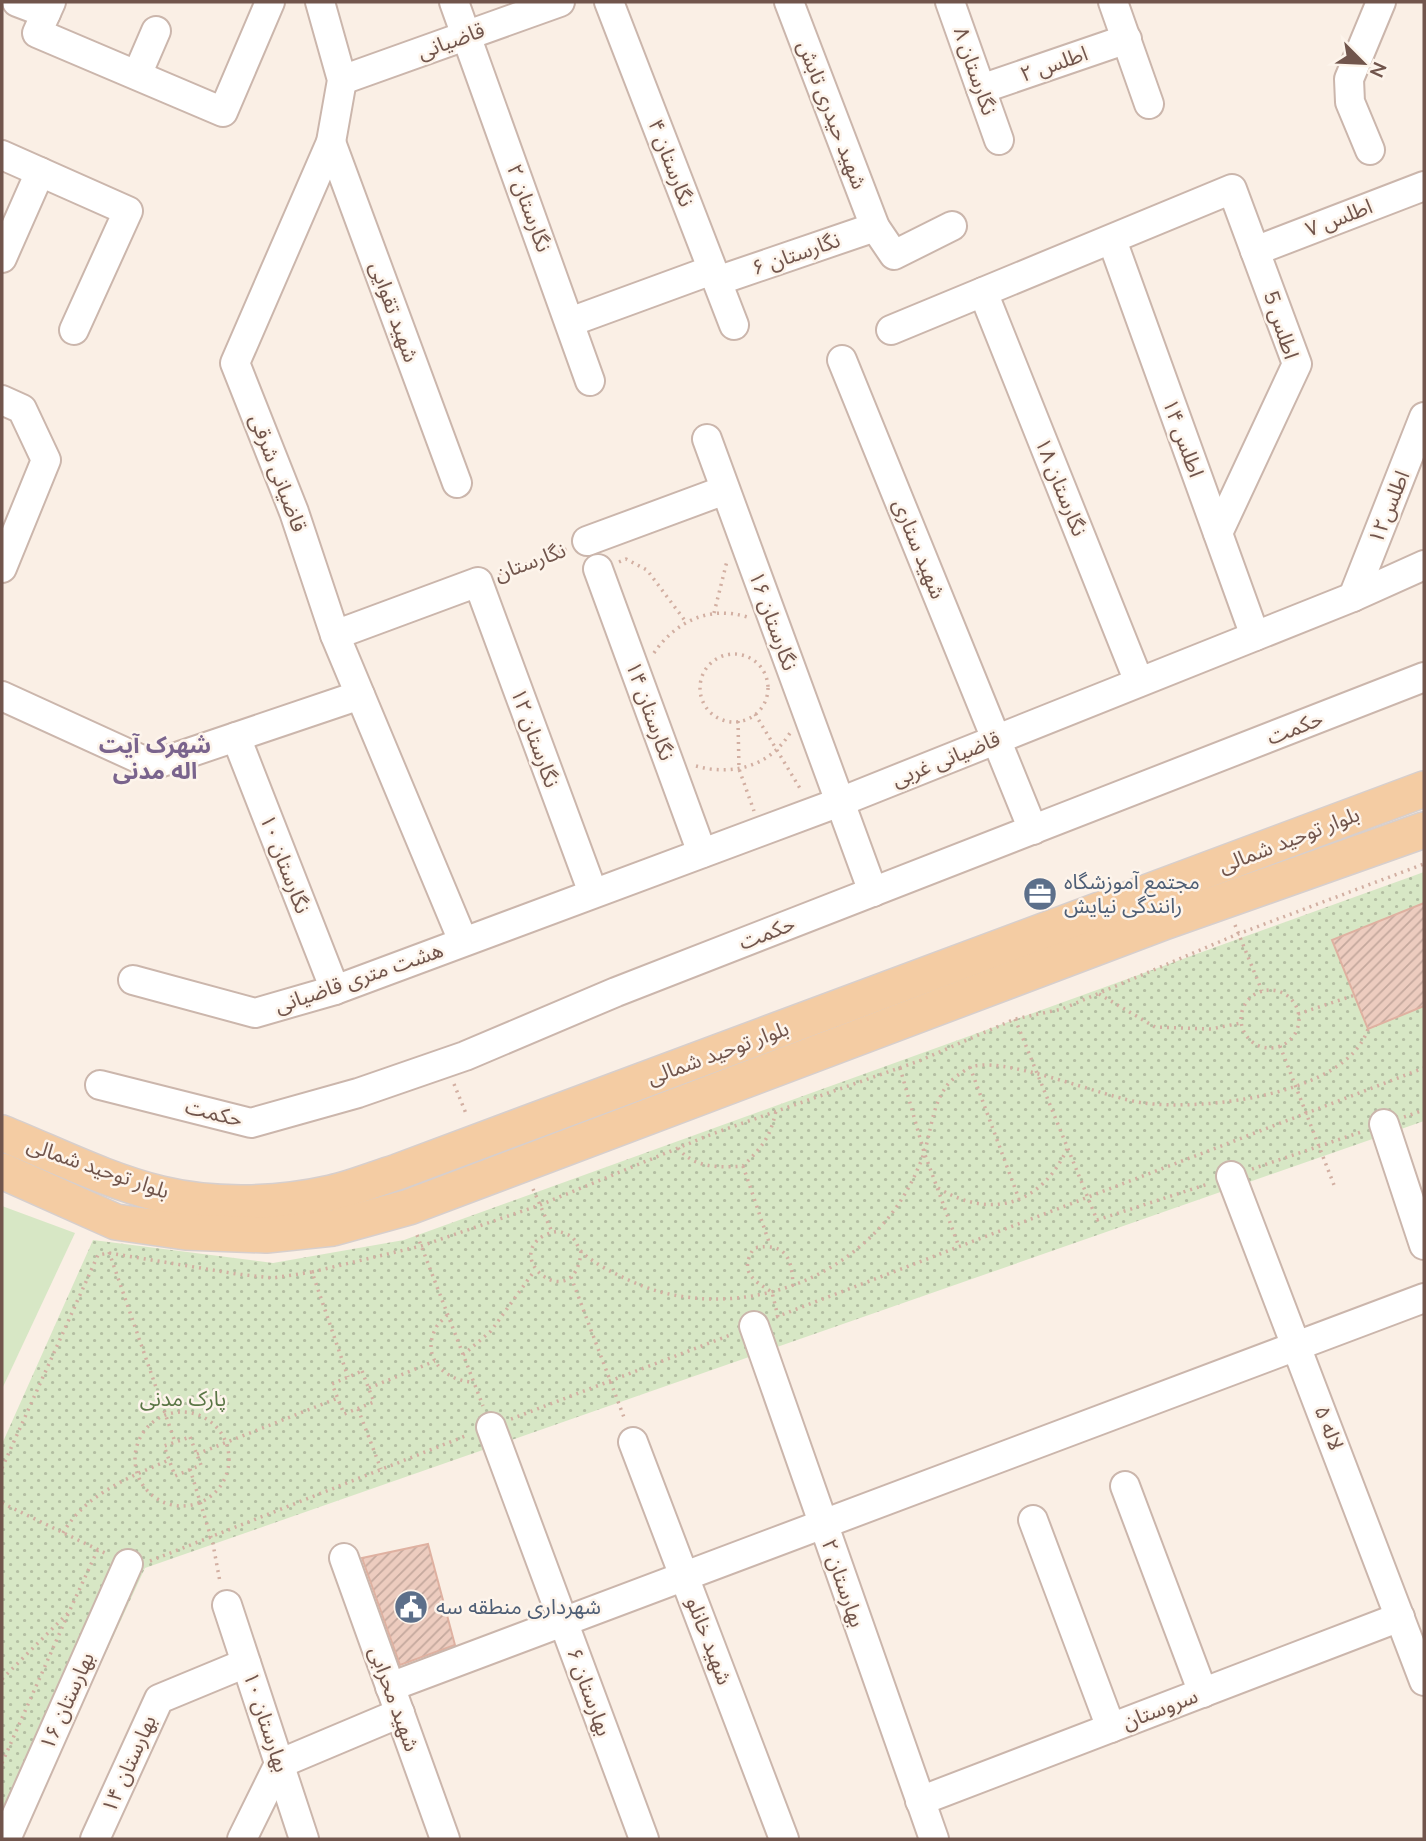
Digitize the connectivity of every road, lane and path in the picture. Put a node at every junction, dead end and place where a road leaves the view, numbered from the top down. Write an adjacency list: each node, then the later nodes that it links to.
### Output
1 (17, 2): 11 (street)
2 (270, 2): 15 (street)
3 (320, 2): 16 (street, قاضیانی شرقی)
4 (454, 2): 13 (street, نگارستان ۲)
5 (560, 2): 13 (street, قاضیانی)
6 (609, 2): 30 (street, نگارستان ۴)
7 (789, 2): 26 (street, شهید حیدری تابش)
8 (950, 2): 17 (street, نگارستان ۸)
9 (1114, 2): 14 (street)
10 (1381, 2): 21 (street)
11 (49, 8): 15 (street)
12 (156, 31): 15 (street)
13 (467, 35): 16 (street, قاضیانی); 32 (street, نگارستان ۲)
14 (1127, 39): 17 (street, اطلس ۲); 18 (street)
15 (137, 75)
16 (342, 80): 20 (street, قاضیانی شرقی)
17 (981, 89): 19 (street, نگارستان ۸)
18 (1149, 104)
19 (999, 140)
20 (331, 142): 41 (street, شهید تقوایی); 53 (street, قاضیانی شرقی)
21 (1370, 150)
22 (2, 155): 23 (street)
23 (40, 172): 29 (street); 34 (street)
24 (1424, 186): 28 (street, اطلس ۷)
25 (952, 226): 26 (street, شهید حیدری تابش)
26 (875, 227): 30 (street, نگارستان ۶)
27 (1112, 240): 28 (street, اطلس 5); 31 (street); 44 (street, اطلس ۱۴)
28 (1255, 251): 44 (street, اطلس 5)
29 (2, 258)
30 (715, 276): 32 (street, نگارستان ۶); 33 (street, نگارستان ۴)
31 (983, 292): 35 (street); 57 (street, نگارستان ۱۸)
32 (570, 322): 37 (street, نگارستان ۲)
33 (734, 325)
34 (74, 330)
35 (891, 330)
36 (842, 360): 65 (street, شهید ستاری)
37 (590, 381)
38 (2, 400): 47 (street)
39 (1424, 417): 50 (street, اطلس۱۲)
40 (707, 439): 42 (street, نگارستان ۱۶)
41 (457, 483)
42 (725, 490): 43 (street, نگارستان ۱۶); 45 (street, نگارستان)
43 (740, 530): 51 (path); 55 (street, نگارستان ۱۶)
44 (1218, 533): 54 (street, اطلس ۱۴)
45 (587, 541): 49 (path, نگارستان)
46 (1424, 565): 50 (street, قاضیانی غربی)
47 (2, 568)
48 (598, 569): 52 (path); 61 (street, نگارستان ۱۴)
49 (478, 582): 53 (street, نگارستان); 78 (street, نگارستان ۱۲)
50 (1353, 597): 54 (street, قاضیانی غربی)
51 (714, 613): 52 (path); 55 (path)
52 (686, 622): 61 (path)
53 (335, 635): 58 (street, قاضیانی شرقی)
54 (1255, 636): 57 (street, قاضیانی غربی)
55 (780, 639): 59 (street, نگارستان ۱۶)
56 (1424, 677): 73 (street, حکمت)
57 (1139, 682): 65 (street, قاضیانی غربی)
58 (360, 695): 64 (street); 81 (street, قاضیانی شرقی)
59 (801, 695): 67 (path); 70 (street, نگارستان ۱۶)
60 (2, 696): 64 (street)
61 (644, 696): 66 (street, نگارستان ۱۴)
62 (755, 714): 63 (path); 63 (path); 67 (path)
63 (737, 721): 68 (path)
64 (236, 737): 83 (street, نگارستان ۱۰)
65 (996, 739): 70 (street, قاضیانی غربی); 73 (street, شهید ستاری)
66 (661, 741): 68 (path); 75 (street, نگارستان ۱۴)
67 (778, 748): 68 (path); 71 (path)
68 (739, 769): 72 (path)
69 (1424, 789): 104 (main road, بلوار توحید شمالی)
70 (840, 802): 71 (street, قاضیانی غربی); 77 (street, نگارستان ۱۶)
71 (809, 813): 72 (street, قاضیانی غربی)
72 (762, 830): 75 (street, قاضیانی غربی)
73 (1033, 830): 77 (street, حکمت)
74 (1424, 830): 79 (main road, بلوار توحید شمالی)
75 (702, 853): 78 (street, قاضیانی غربی)
76 (1424, 864): 80 (path)
77 (873, 892): 92 (street, حکمت)
78 (593, 893): 81 (street, قاضیانی غربی)
79 (1224, 901): 80 (path); 109 (main road, بلوار توحید شمالی)
80 (1238, 934): 84 (path); 85 (path)
81 (463, 941): 83 (street, هشت متری قاضیانی)
82 (133, 980): 83 (street, هشت متری قاضیانی)
83 (335, 990)
84 (1262, 991): 87 (path); 89 (path)
85 (1099, 993): 88 (path); 89 (path)
86 (1355, 995): 87 (path)
87 (1298, 1014): 91 (path)
88 (1015, 1019): 94 (path); 96 (path)
89 (1241, 1023): 91 (path)
90 (1368, 1028): 98 (path)
91 (1280, 1046): 98 (path)
92 (446, 1063): 97 (street, حکمت); 104 (path)
93 (970, 1067): 96 (path); 108 (path); 116 (path)
94 (900, 1068): 99 (path); 108 (path)
95 (1424, 1068): 101 (path)
96 (1038, 1075): 98 (path); 106 (path)
97 (100, 1085)
98 (1296, 1087): 101 (path)
99 (776, 1111): 107 (path); 110 (path)
100 (1424, 1111): 102 (path)
101 (1307, 1113): 105 (path); 115 (path)
102 (1384, 1124): 105 (path); 122 (street)
103 (2, 1133): 104 (main road, بلوار توحید شمالی)
104 (478, 1142)
105 (1321, 1145): 112 (path); 113 (path)
106 (1067, 1148): 115 (path); 116 (path)
107 (678, 1149): 110 (path); 117 (path)
108 (924, 1153): 114 (path); 130 (path)
109 (523, 1163): 117 (path); 118 (main road, بلوار توحید شمالی)
110 (743, 1166): 121 (path)
111 (2, 1171): 118 (main road, بلوار توحید شمالی)
112 (1231, 1176): 115 (path); 135 (street, لاله ۵)
113 (1334, 1185)
114 (936, 1187): 116 (path); 124 (path)
115 (1087, 1198): 124 (path)
116 (1019, 1199)
117 (540, 1205): 119 (path); 123 (path)
118 (95, 1213): 126 (path)
119 (552, 1231): 125 (path); 127 (path)
120 (417, 1235): 123 (path)
121 (770, 1245): 130 (path); 131 (path)
122 (1424, 1245)
123 (421, 1246): 128 (path); 133 (path)
124 (959, 1247): 134 (path)
125 (581, 1251): 129 (path); 131 (path)
126 (109, 1253): 128 (path); 144 (path); 151 (path)
127 (535, 1270): 129 (path); 136 (path)
128 (312, 1272): 138 (path)
129 (571, 1277): 139 (path)
130 (793, 1286): 131 (path)
131 (772, 1292): 134 (path)
132 (1424, 1298): 135 (street)
133 (447, 1315): 136 (path); 137 (path)
134 (766, 1321): 139 (path); 159 (street, بهارستان ۲)
135 (1297, 1346): 159 (street); 168 (street, لاله ۵)
136 (463, 1355): 140 (path)
137 (435, 1361): 140 (path); 141 (path)
138 (348, 1377): 141 (path); 142 (path)
139 (610, 1381): 145 (path); 148 (path)
140 (473, 1382): 145 (path)
141 (369, 1388): 143 (path)
142 (338, 1398): 143 (path); 147 (path)
143 (358, 1409): 153 (path)
144 (166, 1414): 146 (path); 147 (path); 154 (path)
145 (491, 1427): 153 (path); 169 (street, بهارستان ۶)
146 (175, 1442): 149 (path); 150 (path)
147 (227, 1442): 149 (path); 157 (path)
148 (633, 1442): 165 (street, شهید خانلو)
149 (197, 1454): 152 (path)
150 (169, 1460): 152 (path); 154 (path)
151 (2, 1468)
152 (190, 1469): 157 (path)
153 (381, 1469): 161 (path)
154 (137, 1474): 157 (path); 160 (path)
155 (1125, 1486): 174 (street)
156 (2, 1503): 160 (path)
157 (200, 1503): 161 (path)
158 (1033, 1520): 176 (street)
159 (822, 1524): 165 (street); 179 (street, بهارستان ۲)
160 (62, 1533): 162 (path)
161 (211, 1538): 164 (path); 166 (path)
162 (98, 1549): 164 (path); 167 (path)
163 (344, 1558): 173 (street, شهید محرابی)
164 (138, 1563): 180 (street, بهارستان ۱۶)
165 (684, 1576): 169 (street); 186 (street, شهید خانلو)
166 (227, 1605): 170 (street, بهارستان ۱۰)
167 (69, 1612): 171 (path); 177 (path)
168 (1400, 1617): 172 (street, لاله ۵); 174 (street, سروستان)
169 (563, 1622): 173 (street); 185 (street, بهارستان ۶)
170 (246, 1663): 178 (street, بهارستان ۱۰); 181 (street, بهارستان ۱۴)
171 (2, 1679)
172 (1424, 1681)
173 (390, 1687): 175 (street, شهید محرابی)
174 (1203, 1693): 176 (street, سروستان)
175 (400, 1713): 178 (street); 184 (street, شهید محرابی)
176 (1111, 1728): 179 (street, سروستان)
177 (2, 1763)
178 (279, 1764): 182 (street); 183 (street, بهارستان ۱۰)
179 (920, 1801): 187 (street, بهارستان ۲)
180 (6, 1839)
181 (95, 1839)
182 (242, 1839)
183 (304, 1839)
184 (445, 1839)
185 (644, 1839)
186 (784, 1839)
187 (934, 1839)

